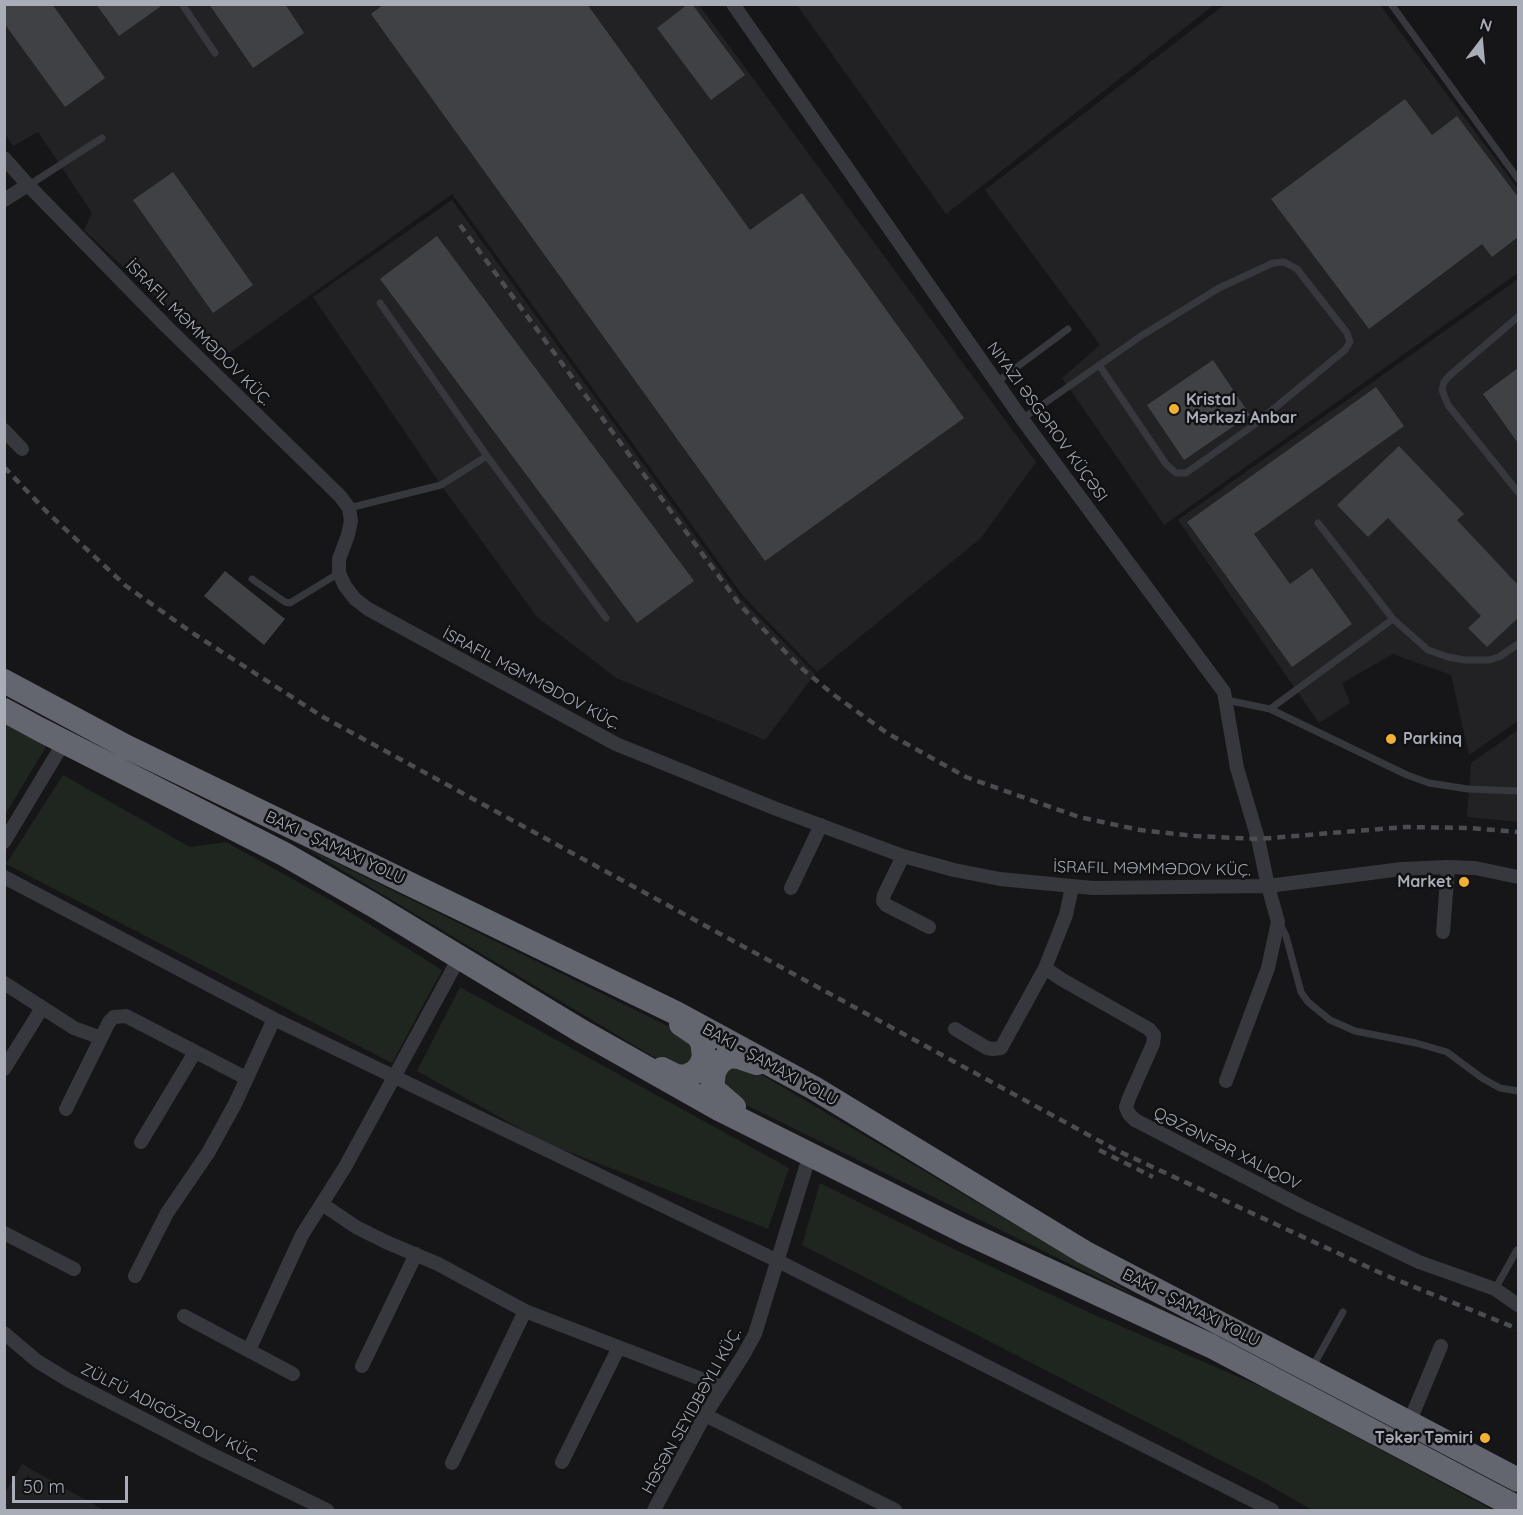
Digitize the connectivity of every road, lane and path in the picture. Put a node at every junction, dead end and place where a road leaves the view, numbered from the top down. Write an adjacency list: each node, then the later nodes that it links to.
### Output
1 (182, 4): 4 (lane)
2 (733, 4): 14 (street, NIYAZI ƏSGƏROV KÜÇƏSI)
3 (1391, 4): 7 (lane)
4 (215, 53)
5 (102, 138): 8 (lane)
6 (4, 158): 8 (street, İSRAFIL MƏMMƏDOV KÜÇ.)
7 (1518, 179)
8 (28, 185): 9 (street); 20 (street, İSRAFIL MƏMMƏDOV KÜÇ.)
9 (4, 200)
10 (380, 303): 18 (lane)
11 (1518, 317): 19 (lane)
12 (1068, 328): 14 (lane)
13 (1099, 365): 13 (lane); 15 (lane)
14 (997, 382): 15 (street, NIYAZI ƏSGƏROV KÜÇƏSI)
15 (1022, 418): 28 (street, NIYAZI ƏSGƏROV KÜÇƏSI)
16 (4, 430): 17 (street)
17 (22, 449)
18 (487, 456): 20 (lane); 24 (lane)
19 (1518, 492)
20 (349, 508): 22 (street)
21 (1318, 523): 25 (lane)
22 (339, 573): 23 (lane); 33 (street, İSRAFIL MƏMMƏDOV KÜÇ.)
23 (252, 579)
24 (606, 618)
25 (1393, 619): 26 (lane); 29 (lane)
26 (1518, 644)
27 (4, 681): 47 (highway)
28 (1226, 700): 29 (lane); 39 (street, NIYAZI ƏSGƏROV KÜÇƏSI)
29 (1270, 709): 32 (lane)
30 (4, 710): 31 (highway)
31 (64, 742): 34 (street); 45 (highway)
32 (1518, 791)
33 (821, 825): 35 (street, İSRAFIL MƏMMƏDOV KÜÇ.); 41 (street)
34 (4, 842)
35 (903, 856): 40 (street, İSRAFIL MƏMMƏDOV KÜÇ.); 43 (street)
36 (1448, 867): 37 (street, İSRAFIL MƏMMƏDOV KÜÇ.); 39 (street, İSRAFIL MƏMMƏDOV KÜÇ.); 44 (street)
37 (1518, 876)
38 (4, 877): 50 (street)
39 (1268, 886): 40 (street, İSRAFIL MƏMMƏDOV KÜÇ.); 42 (street, NIYAZI ƏSGƏROV KÜÇƏSI)
40 (1072, 887): 46 (street)
41 (791, 888)
42 (1278, 921): 58 (street); 60 (lane)
43 (929, 927)
44 (1443, 932)
45 (459, 958): 52 (highway); 56 (street)
46 (1045, 968): 51 (street); 72 (street)
47 (614, 982): 52 (highway); 59 (highway)
48 (4, 983): 49 (street)
49 (42, 1008): 53 (street); 55 (street)
50 (274, 1019): 56 (street); 57 (street)
51 (955, 1029)
52 (581, 1031): 63 (highway)
53 (101, 1038): 54 (street); 61 (street)
54 (195, 1052): 57 (street); 62 (street)
55 (4, 1069)
56 (395, 1077): 65 (street); 69 (street)
57 (246, 1078): 71 (street)
58 (1226, 1080)
59 (814, 1089): 63 (highway); 82 (highway)
60 (1518, 1093)
61 (66, 1109)
62 (141, 1142)
63 (787, 1143): 64 (highway)
64 (810, 1154): 69 (street, HƏSƏN SEYIDBƏYLI KÜÇ.); 90 (highway)
65 (322, 1204): 68 (street); 80 (street)
66 (4, 1233): 70 (street)
67 (1517, 1250): 72 (lane)
68 (416, 1254): 74 (street); 81 (street)
69 (778, 1261): 84 (street, HƏSƏN SEYIDBƏYLI KÜÇ.); 94 (street)
70 (74, 1269)
71 (135, 1276)
72 (1495, 1289): 73 (street)
73 (1518, 1305)
74 (525, 1311): 79 (street); 88 (street)
75 (1343, 1312): 82 (lane)
76 (184, 1316): 80 (street)
77 (4, 1333): 91 (street)
78 (1441, 1346): 86 (street)
79 (620, 1347): 84 (street); 87 (street)
80 (249, 1350): 83 (street)
81 (362, 1366)
82 (1311, 1370): 86 (highway)
83 (293, 1374)
84 (722, 1387): 85 (street, HƏSƏN SEYIDBƏYLI KÜÇ.)
85 (705, 1415): 92 (street, HƏSƏN SEYIDBƏYLI KÜÇ.); 93 (street)
86 (1409, 1423): 89 (highway)
87 (562, 1462)
88 (452, 1463)
89 (1518, 1480)
90 (1518, 1508)
91 (327, 1510)
92 (654, 1510)
93 (894, 1510)
94 (1272, 1510)

